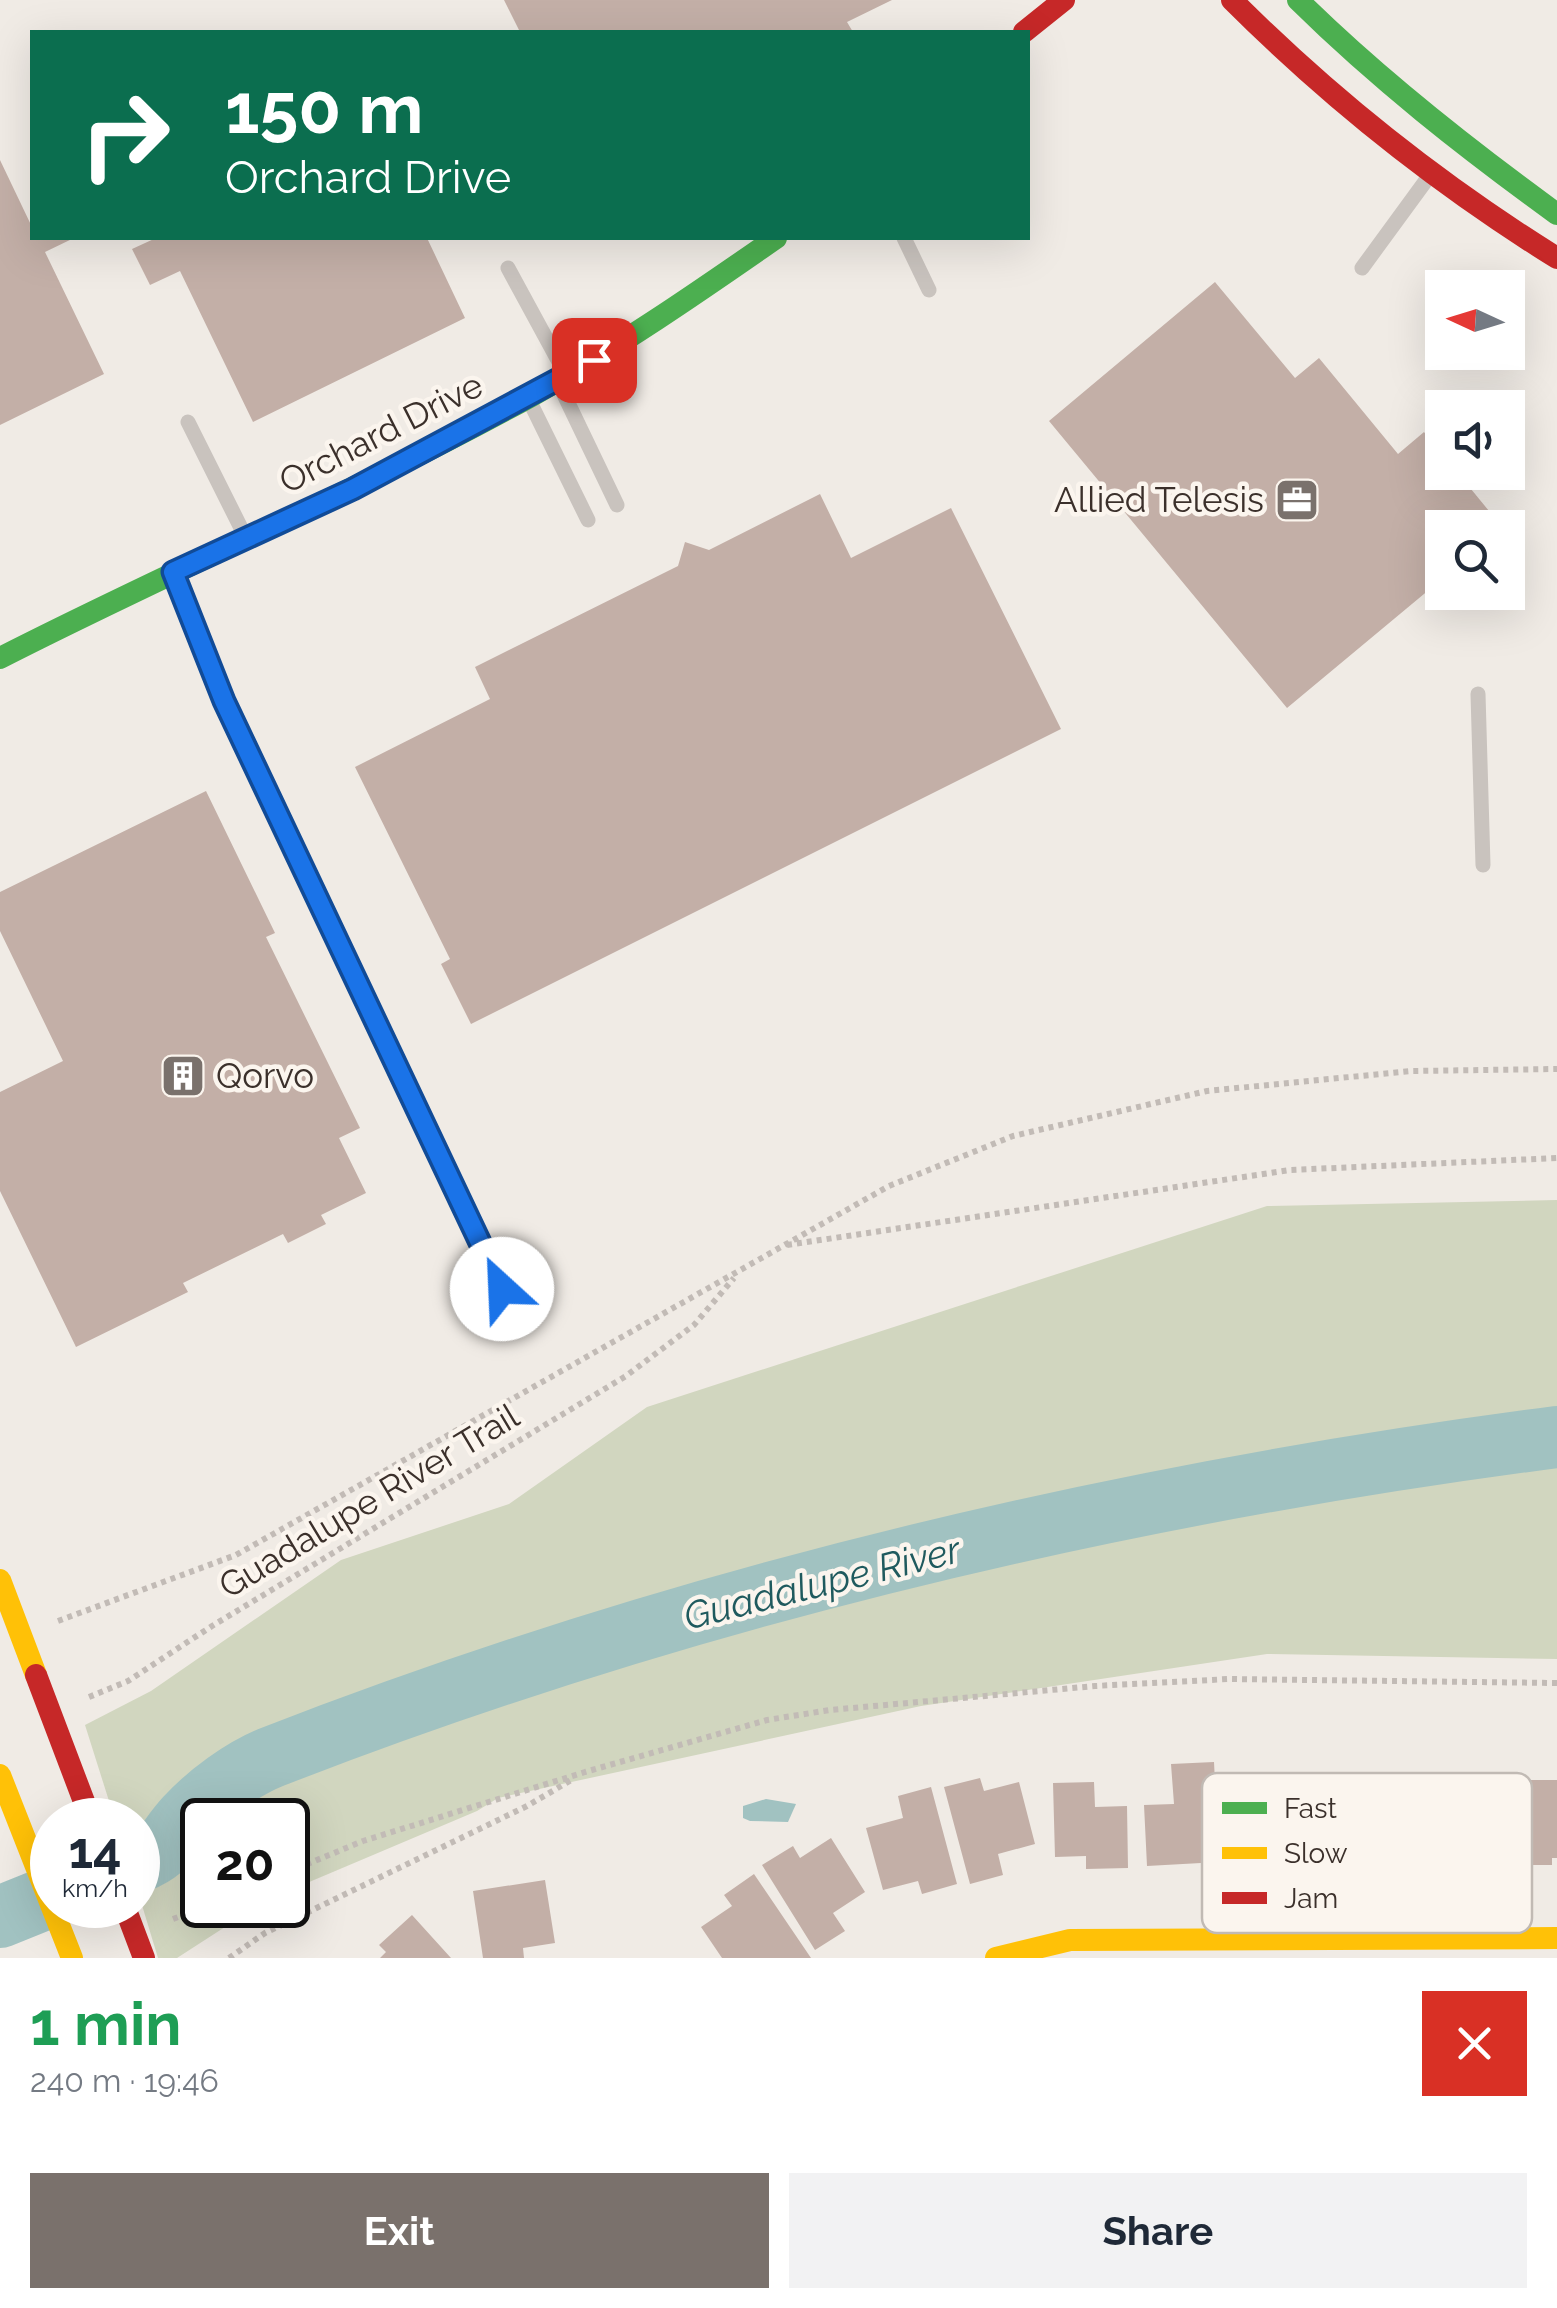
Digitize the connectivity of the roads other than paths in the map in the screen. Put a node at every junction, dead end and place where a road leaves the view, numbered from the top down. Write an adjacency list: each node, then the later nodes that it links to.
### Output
1 (1064, 0): 4 (main road)
2 (1232, 0): 6 (main road)
3 (1298, 0): 5 (main road)
4 (1029, 23)
5 (1454, 139): 6 (main road); 7 (main road)
6 (1430, 176): 10 (main road); 12 (lane)
7 (1557, 214)
8 (772, 240): 14 (main road, Orchard Drive)
9 (905, 240): 13 (lane)
10 (1557, 258)
11 (508, 268): 14 (lane)
12 (1362, 268)
13 (929, 290)
14 (562, 379): 15 (main road, Orchard Drive); 17 (lane)
15 (528, 398): 18 (lane); 19 (main road, Orchard Drive)
16 (188, 422): 19 (lane)
17 (616, 505)
18 (588, 520)
19 (246, 539): 20 (main road, Orchard Drive)
20 (173, 572): 21 (main road, Orchard Drive); 24 (lane)
21 (0, 658)
22 (1478, 694): 23 (lane)
23 (1483, 865)
24 (502, 1289)
25 (0, 1580): 27 (main road, bridge)
26 (0, 1775): 30 (main road, bridge)
27 (84, 1798)
28 (133, 1928): 31 (main road, bridge)
29 (1557, 1938): 32 (main road)
30 (72, 1958)
31 (144, 1958)
32 (996, 1958)

